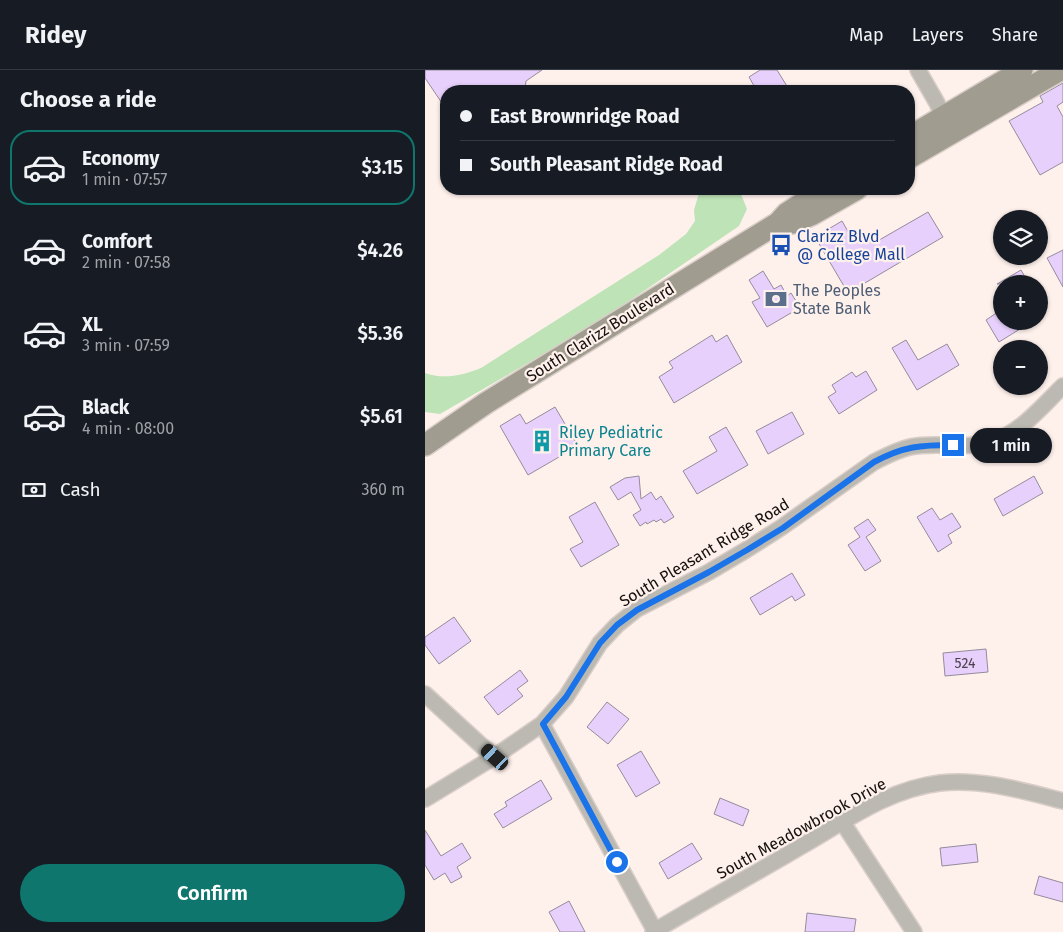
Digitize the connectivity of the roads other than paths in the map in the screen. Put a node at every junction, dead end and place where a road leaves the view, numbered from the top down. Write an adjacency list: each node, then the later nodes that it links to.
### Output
1 (917, 70): 4 (street)
2 (1022, 70): 4 (street)
3 (1060, 70): 4 (street)
4 (947, 125): 5 (street); 6 (street)
5 (915, 135)
6 (915, 153)
7 (814, 195): 9 (street, South Clarizz Boulevard)
8 (846, 195): 9 (street, South Clarizz Boulevard)
9 (777, 223): 11 (street, South Clarizz Boulevard)
10 (1063, 386): 13 (street, South Pleasant Ridge Road)
11 (425, 444)
12 (425, 694): 14 (street)
13 (543, 724): 14 (street, South Pleasant Ridge Road); 18 (street)
14 (495, 757): 15 (street, South Pleasant Ridge Road)
15 (425, 799)
16 (1063, 801): 17 (street, South Meadowbrook Drive)
17 (843, 823): 18 (street, South Meadowbrook Drive); 19 (street)
18 (654, 931)
19 (913, 932)

